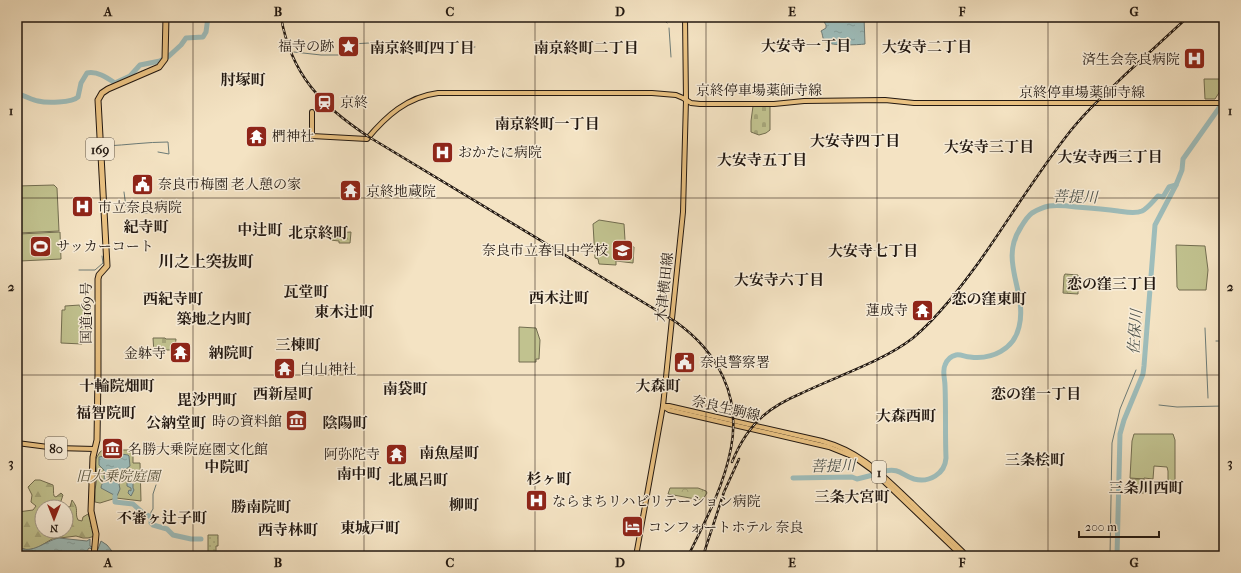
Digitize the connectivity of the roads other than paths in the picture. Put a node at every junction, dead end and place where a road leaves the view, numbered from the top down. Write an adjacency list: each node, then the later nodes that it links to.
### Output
1 (166, 17): 8 (highway, 国道169号 / 169)
2 (685, 17): 3 (main road, 木津横田線)
3 (686, 100): 4 (main road, 京終停車場薬師寺線); 5 (main road, 京終停車場薬師寺線); 6 (main road, 木津横田線)
4 (1224, 102)
5 (312, 112)
6 (663, 406): 10 (main road, 木津横田線); 11 (main road, 奈良生駒線 / 1); 12 (main road, 奈良生駒線 / 1)
7 (17, 443): 8 (main road, 80)
8 (95, 449): 9 (highway, 国道169号 / 169)
9 (94, 556)
10 (636, 556)
11 (962, 556)
12 (967, 556)

